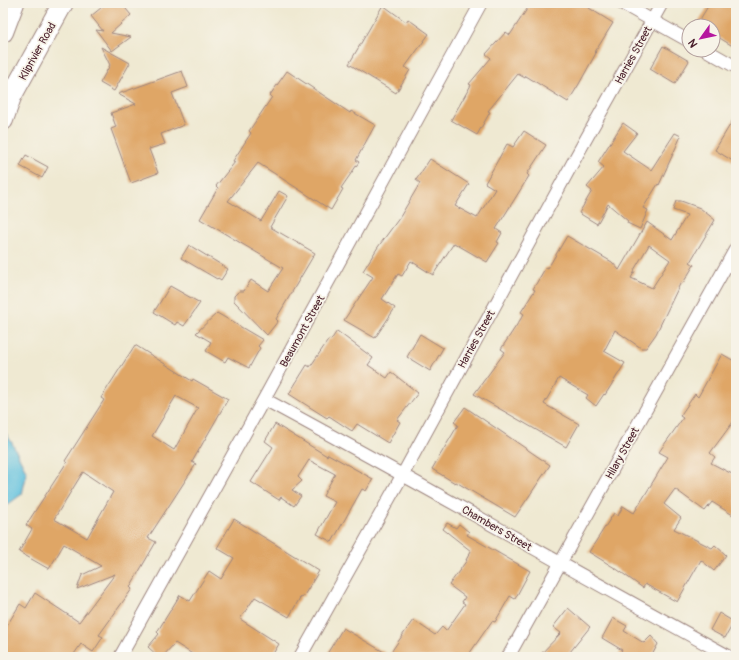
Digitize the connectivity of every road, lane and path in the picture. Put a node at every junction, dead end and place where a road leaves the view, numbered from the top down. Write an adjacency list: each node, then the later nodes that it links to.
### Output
1 (14, 3): 7 (main road)
2 (63, 3): 11 (main road, Kliprivier Road)
3 (481, 3): 13 (street, Beaumont Street)
4 (621, 3): 6 (street, Harries Street)
5 (662, 3): 6 (street, Harries Street)
6 (653, 21): 8 (street, Harries Street); 14 (street, Harries Street)
7 (3, 32)
8 (681, 37)
9 (720, 58): 10 (street)
10 (736, 67)
11 (3, 120)
12 (736, 248): 15 (street, Hilary Street)
13 (264, 399): 14 (street, Chambers Street); 16 (street, Beaumont Street)
14 (403, 474): 15 (street, Chambers Street); 17 (street, Harries Street)
15 (560, 564): 18 (street, Hilary Street); 19 (street, Chambers Street)
16 (120, 657)
17 (300, 657)
18 (508, 657)
19 (730, 657)

